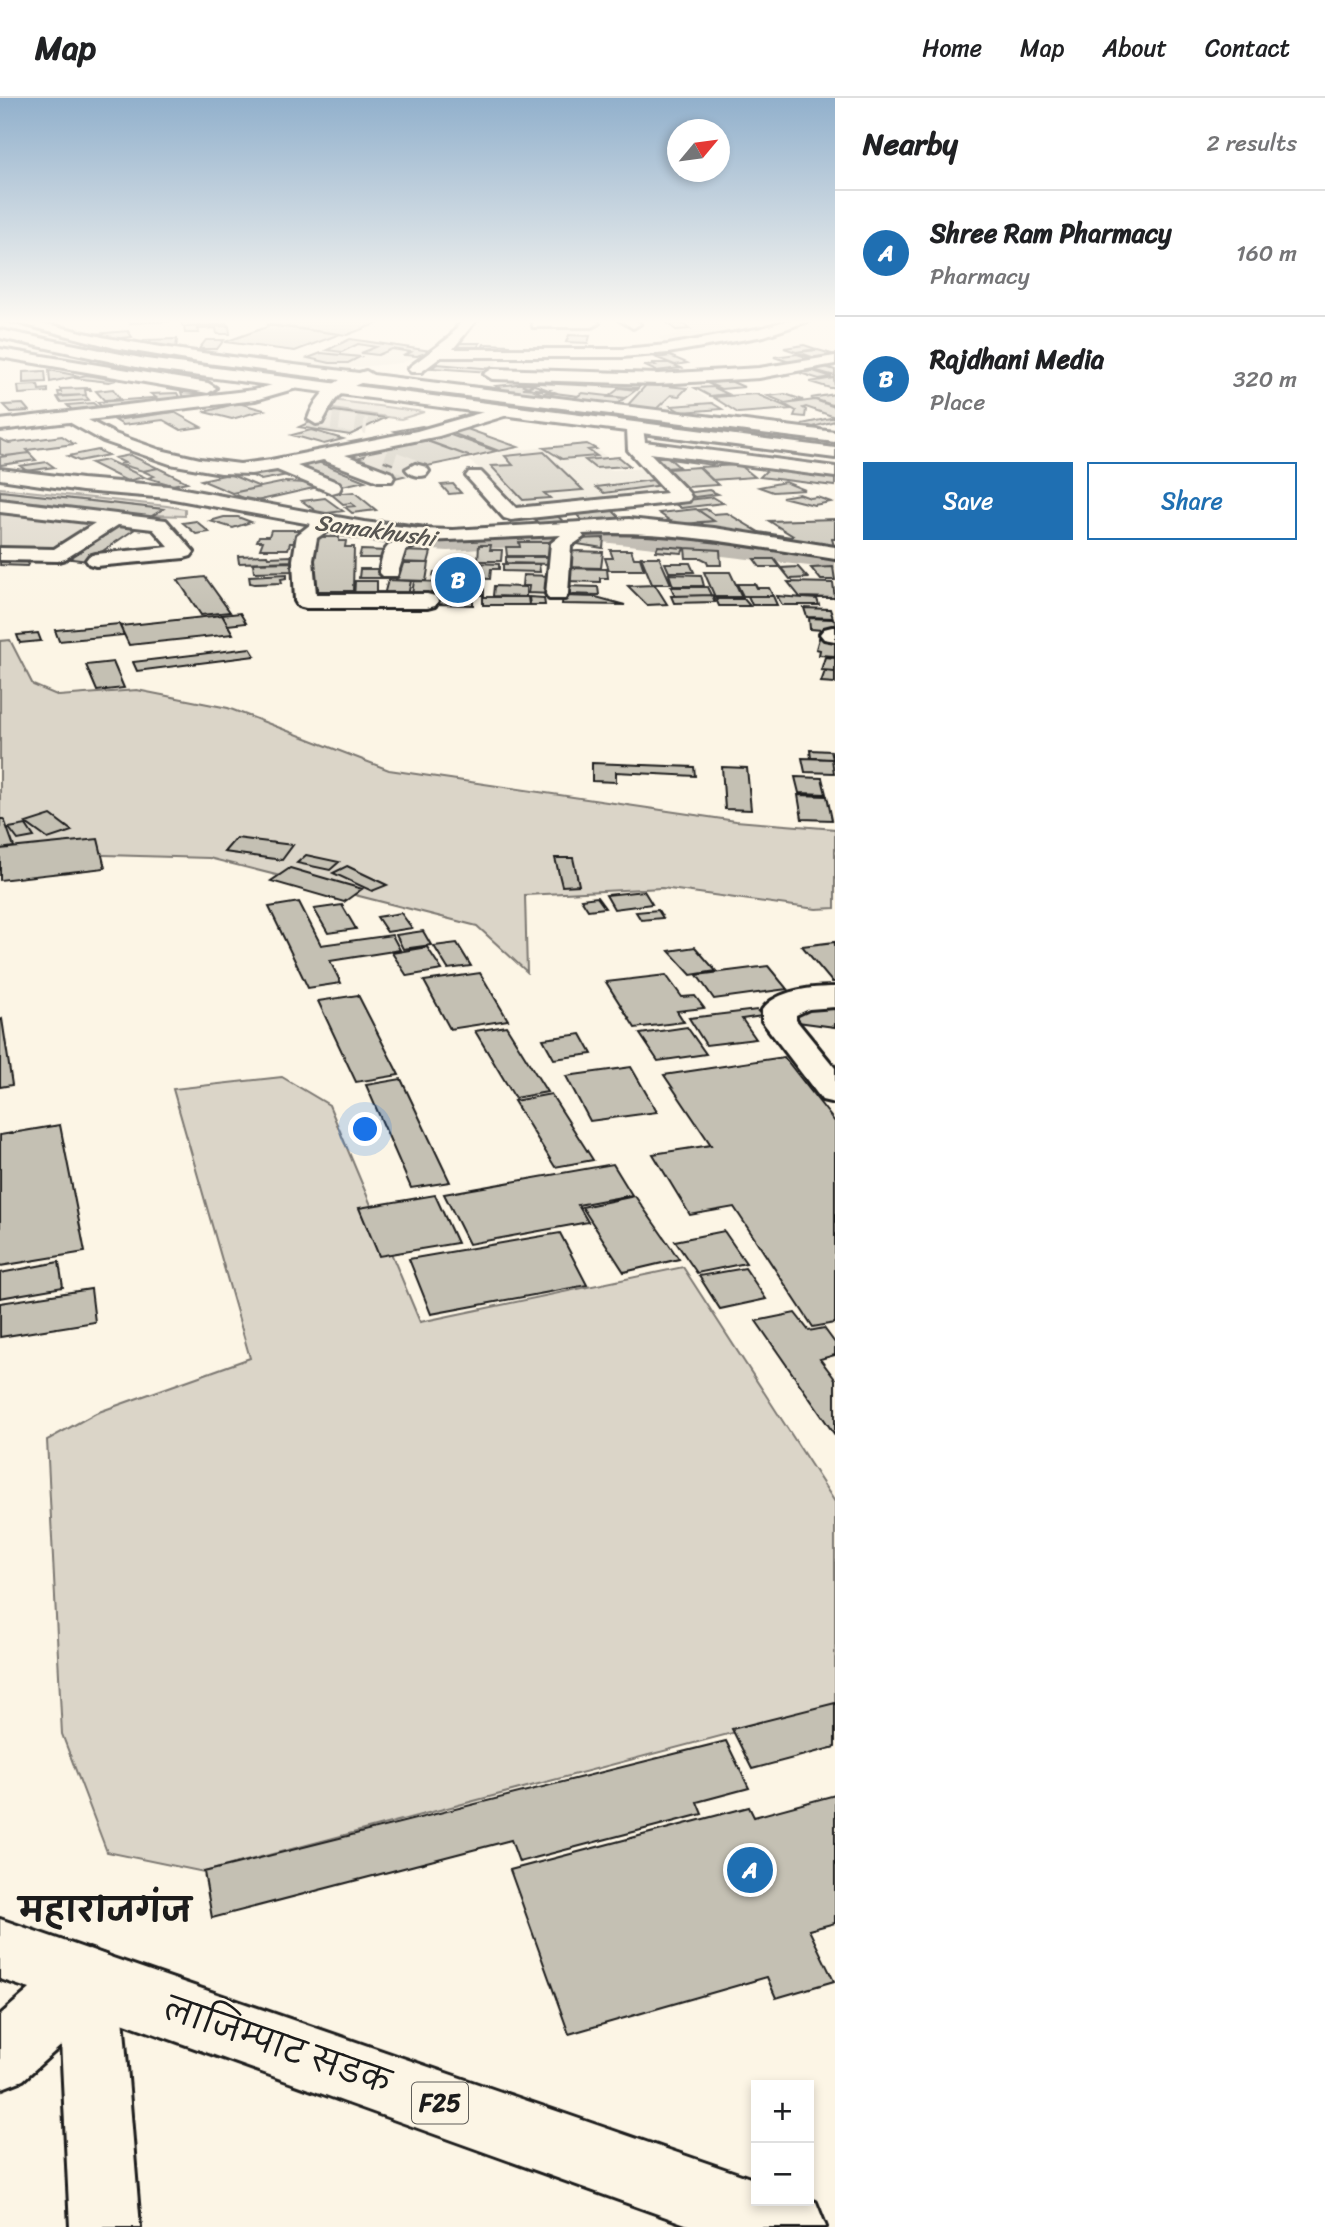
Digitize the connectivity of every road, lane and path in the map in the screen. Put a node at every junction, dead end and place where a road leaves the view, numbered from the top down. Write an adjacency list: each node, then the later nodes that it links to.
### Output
1 (70, 418): 8 (main road)
2 (74, 418): 13 (main road)
3 (413, 418): 7 (main road)
4 (485, 418): 12 (main road)
5 (542, 418): 9 (main road)
6 (681, 418): 10 (main road)
7 (408, 420)
8 (0, 425)
9 (636, 437): 11 (main road); 14 (main road); 16 (main road)
10 (835, 437)
11 (835, 453)
12 (325, 454): 13 (main road); 17 (main road)
13 (278, 464): 18 (main road)
14 (835, 472)
15 (0, 474): 22 (main road)
16 (475, 476)
17 (385, 477)
18 (332, 487)
19 (0, 506): 21 (main road)
20 (209, 508): 22 (main road)
21 (114, 519): 26 (main road); 27 (main road)
22 (322, 525): 24 (main road); 31 (main road)
23 (572, 533): 24 (main road); 25 (main road); 28 (main road); 30 (main road)
24 (416, 539): 29 (main road)
25 (835, 553)
26 (0, 554)
27 (96, 560)
28 (835, 563)
29 (390, 572)
30 (557, 594)
31 (427, 601)
32 (835, 997): 33 (main road)
33 (835, 1093)
34 (0, 1949): 35 (main road, लाजिम्पाट सडक / F25)
35 (89, 1979): 36 (main road); 37 (main road); 38 (main road, लाजिम्पाट सडक / F25)
36 (0, 2057)
37 (105, 2227)
38 (791, 2227)

